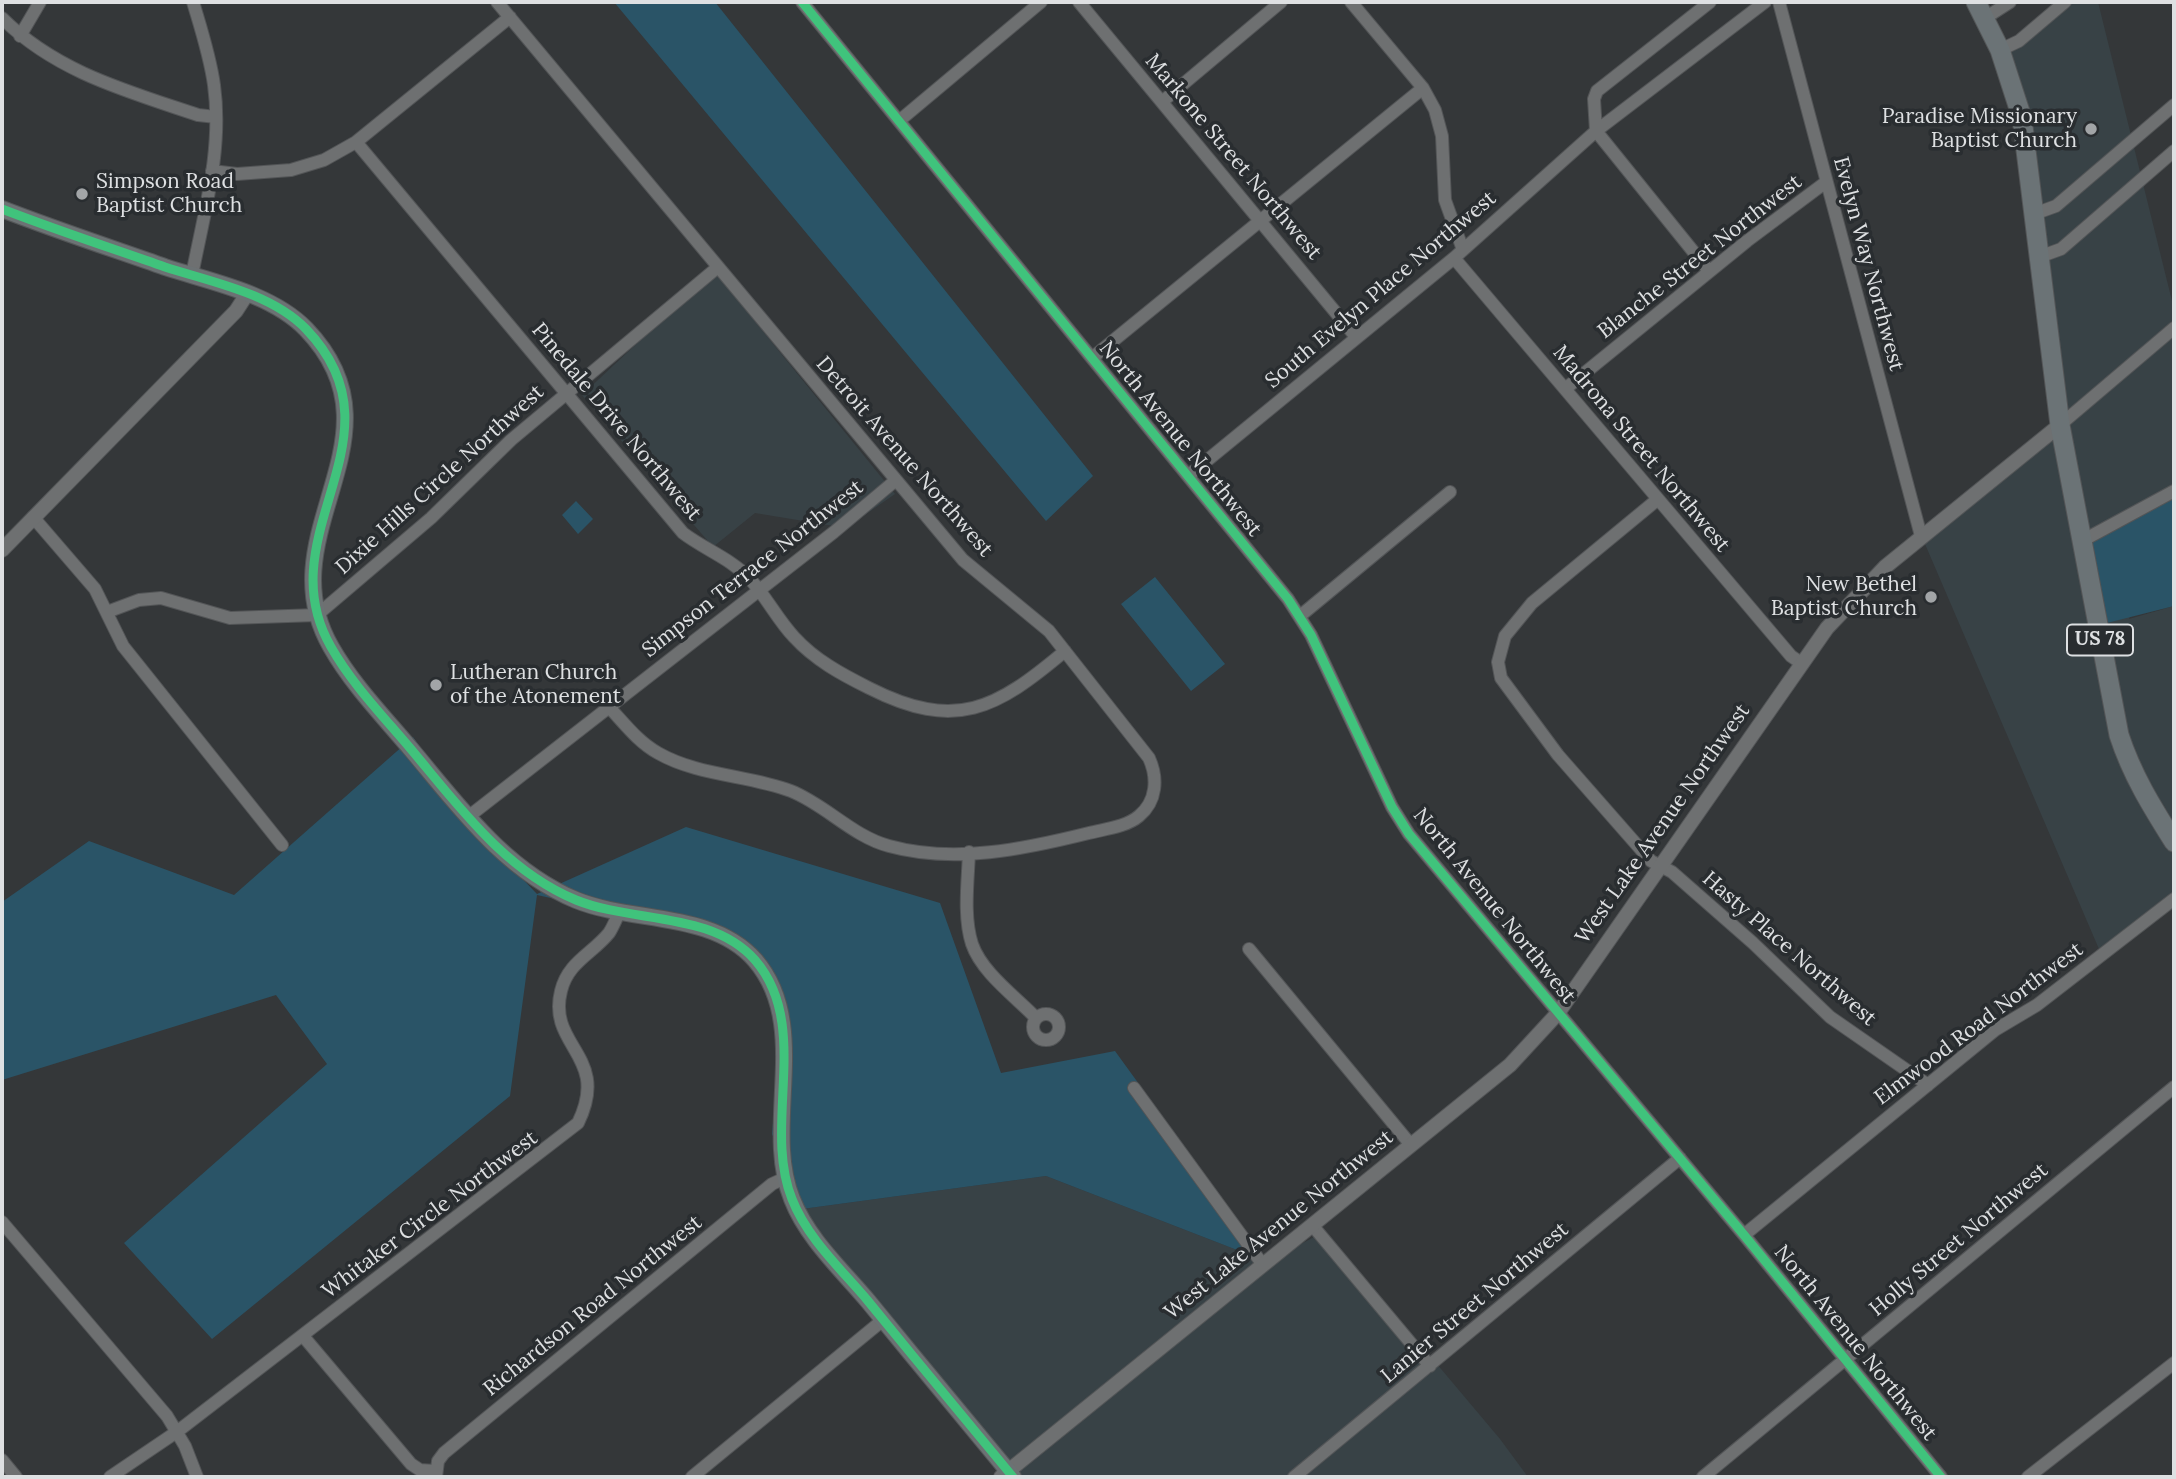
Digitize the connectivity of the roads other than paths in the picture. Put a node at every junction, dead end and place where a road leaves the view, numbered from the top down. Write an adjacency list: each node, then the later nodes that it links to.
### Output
1 (40, 2): 17 (street)
2 (193, 2): 22 (street)
3 (497, 2): 15 (street, Detroit Avenue Northwest)
4 (802, 2): 23 (street, North Avenue Northwest)
5 (1041, 2): 23 (street)
6 (1079, 2): 20 (street, Markone Street Northwest)
7 (1281, 2): 20 (street)
8 (1351, 2): 19 (street, Madrona Street Northwest)
9 (1710, 2): 24 (street)
10 (1765, 2): 24 (street, South Evelyn Place Northwest)
11 (1779, 2): 28 (street, Evelyn Way Northwest)
12 (2010, 2): 14 (street)
13 (2065, 2): 18 (street)
14 (1980, 10): 18 (main road, US 78)
15 (510, 17): 25 (street); 34 (street, Detroit Avenue Northwest)
16 (2, 18): 17 (street)
17 (20, 36): 22 (street)
18 (2000, 50): 30 (main road, US 78)
19 (1423, 88): 31 (street); 32 (street, Madrona Street Northwest)
20 (1163, 101): 31 (street, Markone Street Northwest)
21 (2174, 105): 30 (street)
22 (216, 117): 27 (street)
23 (899, 121): 40 (street, North Avenue Northwest)
24 (1596, 131): 32 (street, South Evelyn Place Northwest); 35 (street)
25 (356, 142): 27 (street); 42 (street, Pinedale Drive Northwest)
26 (2174, 151): 33 (street)
27 (212, 171): 36 (street)
28 (1826, 183): 35 (street, Blanche Street Northwest); 50 (street, Evelyn Way Northwest)
29 (2, 209): 36 (main road)
30 (2034, 214): 33 (main road, US 78)
31 (1262, 219): 39 (street, Markone Street Northwest); 40 (street)
32 (1458, 254): 39 (street, South Evelyn Place Northwest); 41 (street, Madrona Street Northwest)
33 (2039, 257): 43 (main road, US 78)
34 (718, 267): 42 (street, Dixie Hills Circle Northwest); 45 (street, Detroit Avenue Northwest)
35 (1710, 271): 41 (street, Blanche Street Northwest)
36 (192, 275): 37 (main road)
37 (247, 294): 49 (street); 55 (main road)
38 (2174, 328): 43 (street)
39 (1356, 337): 44 (street, South Evelyn Place Northwest)
40 (1092, 358): 44 (street, North Avenue Northwest)
41 (1565, 388): 48 (street, Madrona Street Northwest)
42 (565, 394): 53 (street, Pinedale Drive Northwest); 55 (street, Dixie Hills Circle Northwest)
43 (2060, 425): 50 (street, West Lake Avenue Northwest); 51 (main road, US 78)
44 (1188, 476): 56 (street, North Avenue Northwest)
45 (896, 480): 53 (street, Simpson Terrace Northwest); 57 (street, Detroit Avenue Northwest)
46 (2174, 491): 51 (street)
47 (1450, 492): 56 (street)
48 (1658, 499): 58 (street, Madrona Street Northwest); 64 (street, Hasty Place Northwest)
49 (33, 517): 52 (street); 54 (street)
50 (1921, 536): 58 (street, West Lake Avenue Northwest)
51 (2080, 542): 61 (main road, US 78)
52 (2, 550)
53 (759, 590): 57 (street, Pinedale Drive Northwest); 59 (street, Simpson Terrace Northwest)
54 (107, 612): 55 (street); 62 (street)
55 (317, 615): 60 (main road)
56 (1300, 616): 68 (street, North Avenue Northwest)
57 (1065, 651): 63 (street, Detroit Avenue Northwest)
58 (1801, 663): 64 (street, West Lake Avenue Northwest)
59 (608, 706): 60 (street, Simpson Terrace Northwest); 63 (street, Detroit Avenue Northwest)
60 (468, 817): 66 (main road)
61 (2174, 842)
62 (282, 845)
63 (968, 852): 69 (street)
64 (1660, 866): 68 (street, West Lake Avenue Northwest); 70 (street, Hasty Place Northwest)
65 (2174, 899): 70 (street, Elmwood Road Northwest)
66 (619, 914): 75 (main road); 81 (street, Whitaker Circle Northwest)
67 (1249, 949): 73 (street)
68 (1558, 1013): 73 (street, West Lake Avenue Northwest); 74 (street, North Avenue Northwest)
69 (1036, 1018)
70 (1928, 1085): 78 (street, Elmwood Road Northwest)
71 (2174, 1087): 82 (street, Holly Street Northwest)
72 (1134, 1088): 79 (street)
73 (1411, 1145): 77 (street, West Lake Avenue Northwest)
74 (1680, 1158): 78 (street, North Avenue Northwest); 84 (street, Lanier Street Northwest)
75 (785, 1178): 80 (main road); 87 (street, Richardson Road Northwest)
76 (2, 1222): 85 (street)
77 (1312, 1225): 79 (street, West Lake Avenue Northwest); 84 (street)
78 (1744, 1235): 82 (street, North Avenue Northwest)
79 (1263, 1265): 88 (street, West Lake Avenue Northwest)
80 (883, 1320): 88 (main road); 92 (street)
81 (303, 1336): 85 (street, Whitaker Circle Northwest); 87 (street)
82 (1846, 1358): 94 (street, Holly Street Northwest); 95 (street, North Avenue Northwest)
83 (2174, 1363): 96 (street)
84 (1430, 1366): 93 (street, Lanier Street Northwest)
85 (178, 1431): 90 (street, Whitaker Circle Northwest); 91 (street)
86 (2, 1460): 89 (street)
87 (435, 1474)
88 (1008, 1475)
89 (16, 1477)
90 (110, 1477)
91 (197, 1477)
92 (692, 1477)
93 (1294, 1477)
94 (1703, 1477)
95 (1941, 1477)
96 (2028, 1477)

